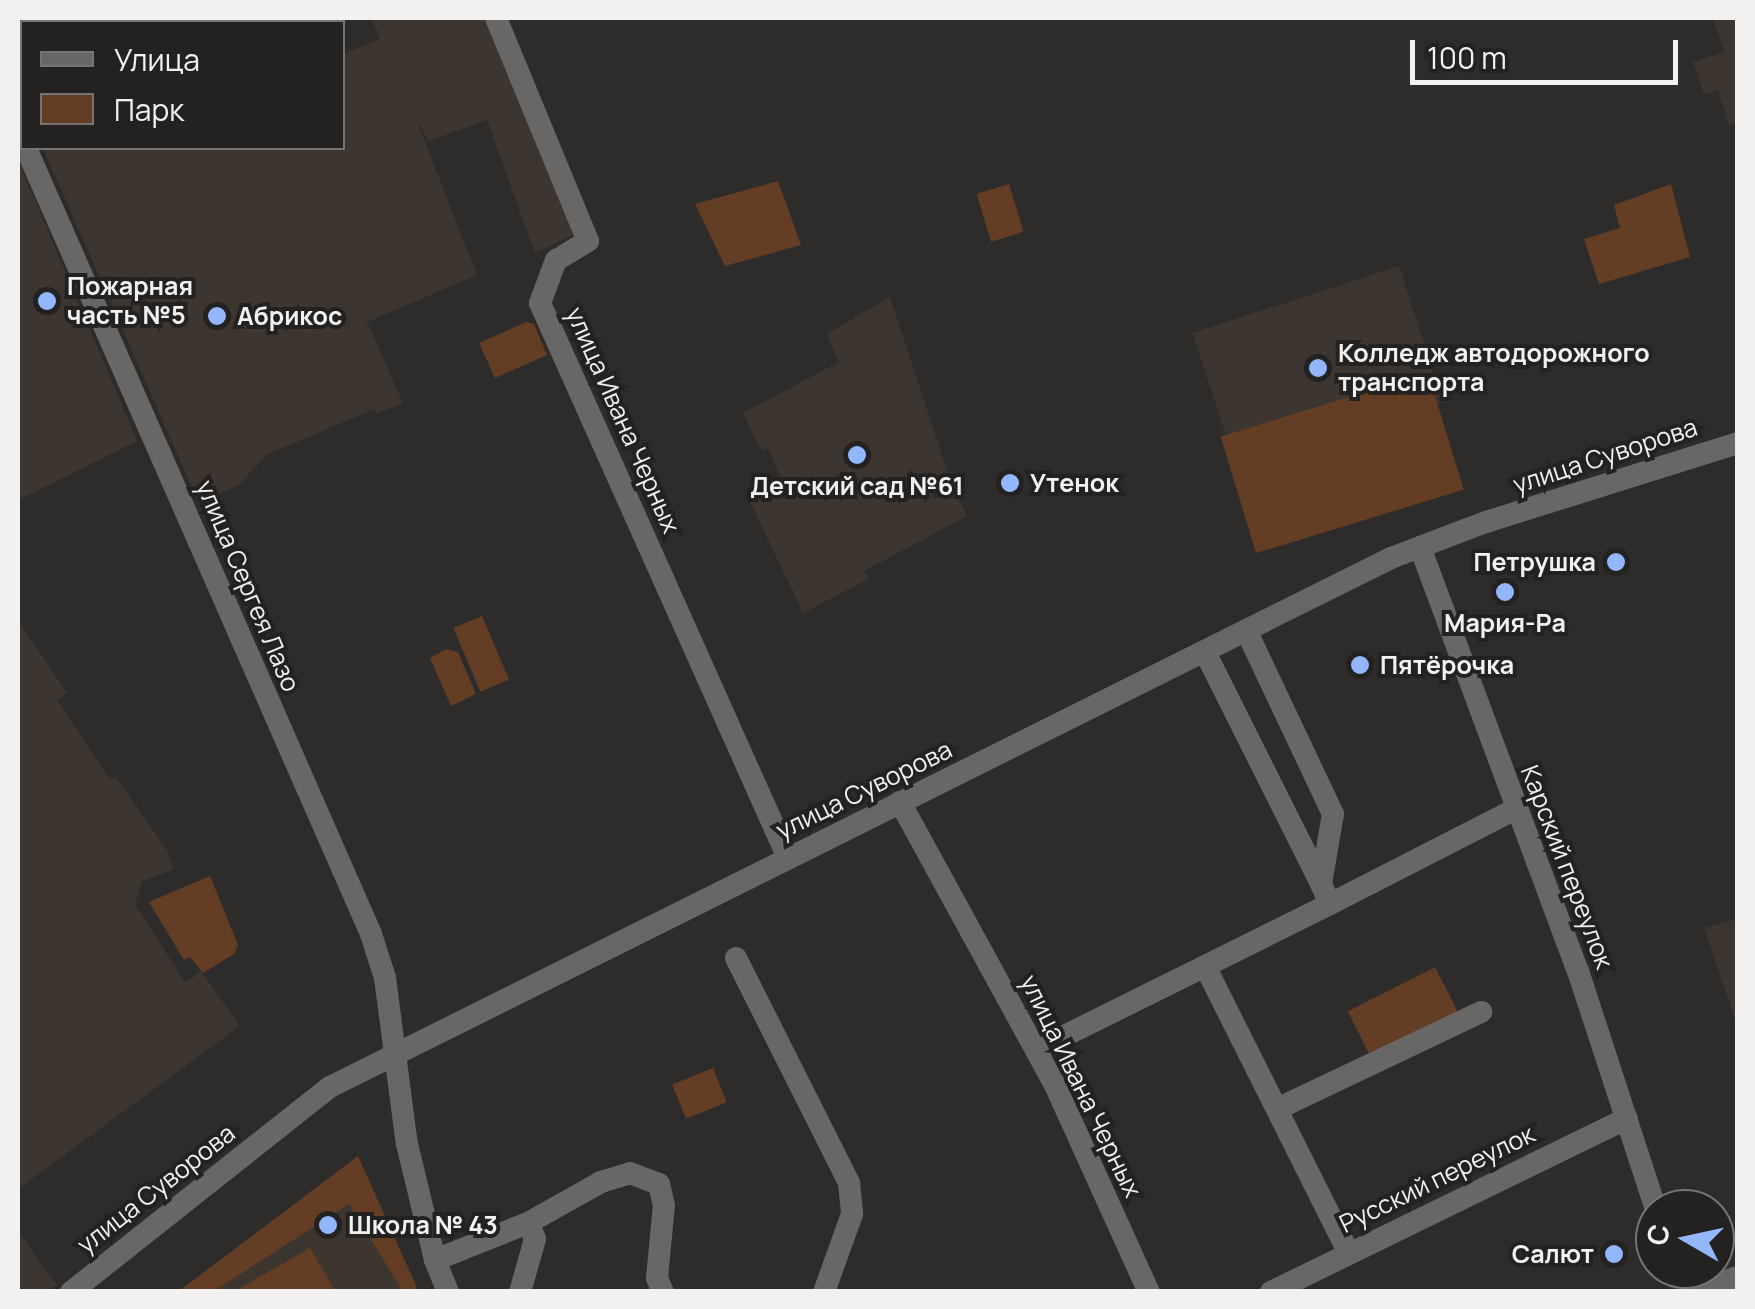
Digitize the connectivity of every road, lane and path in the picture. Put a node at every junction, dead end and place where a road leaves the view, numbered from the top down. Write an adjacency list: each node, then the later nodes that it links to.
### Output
1 (496, 18): 9 (street, улица Ивана Черных)
2 (27, 150): 15 (street, улица Сергея Лазо)
3 (1738, 443): 4 (street, улица Суворова)
4 (1420, 547): 5 (street, улица Суворова); 8 (street, Карский переулок)
5 (1246, 632): 6 (street, улица Суворова); 10 (street)
6 (1205, 652): 7 (street, улица Суворова); 10 (street)
7 (900, 802): 9 (street, улица Суворова); 14 (street, улица Ивана Черных)
8 (1516, 808): 10 (street); 17 (street, Карский переулок)
9 (788, 858): 15 (street, улица Суворова)
10 (1326, 894): 12 (street)
11 (736, 958): 27 (street)
12 (1205, 966): 14 (street); 16 (street)
13 (1481, 1012): 16 (street)
14 (1036, 1050): 28 (street, улица Ивана Черных)
15 (397, 1054): 21 (street, улица Сергея Лазо); 23 (street, улица Суворова)
16 (1280, 1108): 20 (street)
17 (1627, 1118): 18 (street, Карский переулок); 20 (street, Русский переулок)
18 (1650, 1189)
19 (528, 1223): 21 (street); 25 (street); 26 (street)
20 (1348, 1252): 29 (street, Русский переулок)
21 (435, 1260): 24 (street, улица Сергея Лазо)
22 (1738, 1277): 30 (street)
23 (71, 1292)
24 (448, 1292)
25 (520, 1292)
26 (663, 1292)
27 (824, 1292)
28 (1149, 1292)
29 (1271, 1292)
30 (1690, 1292)

